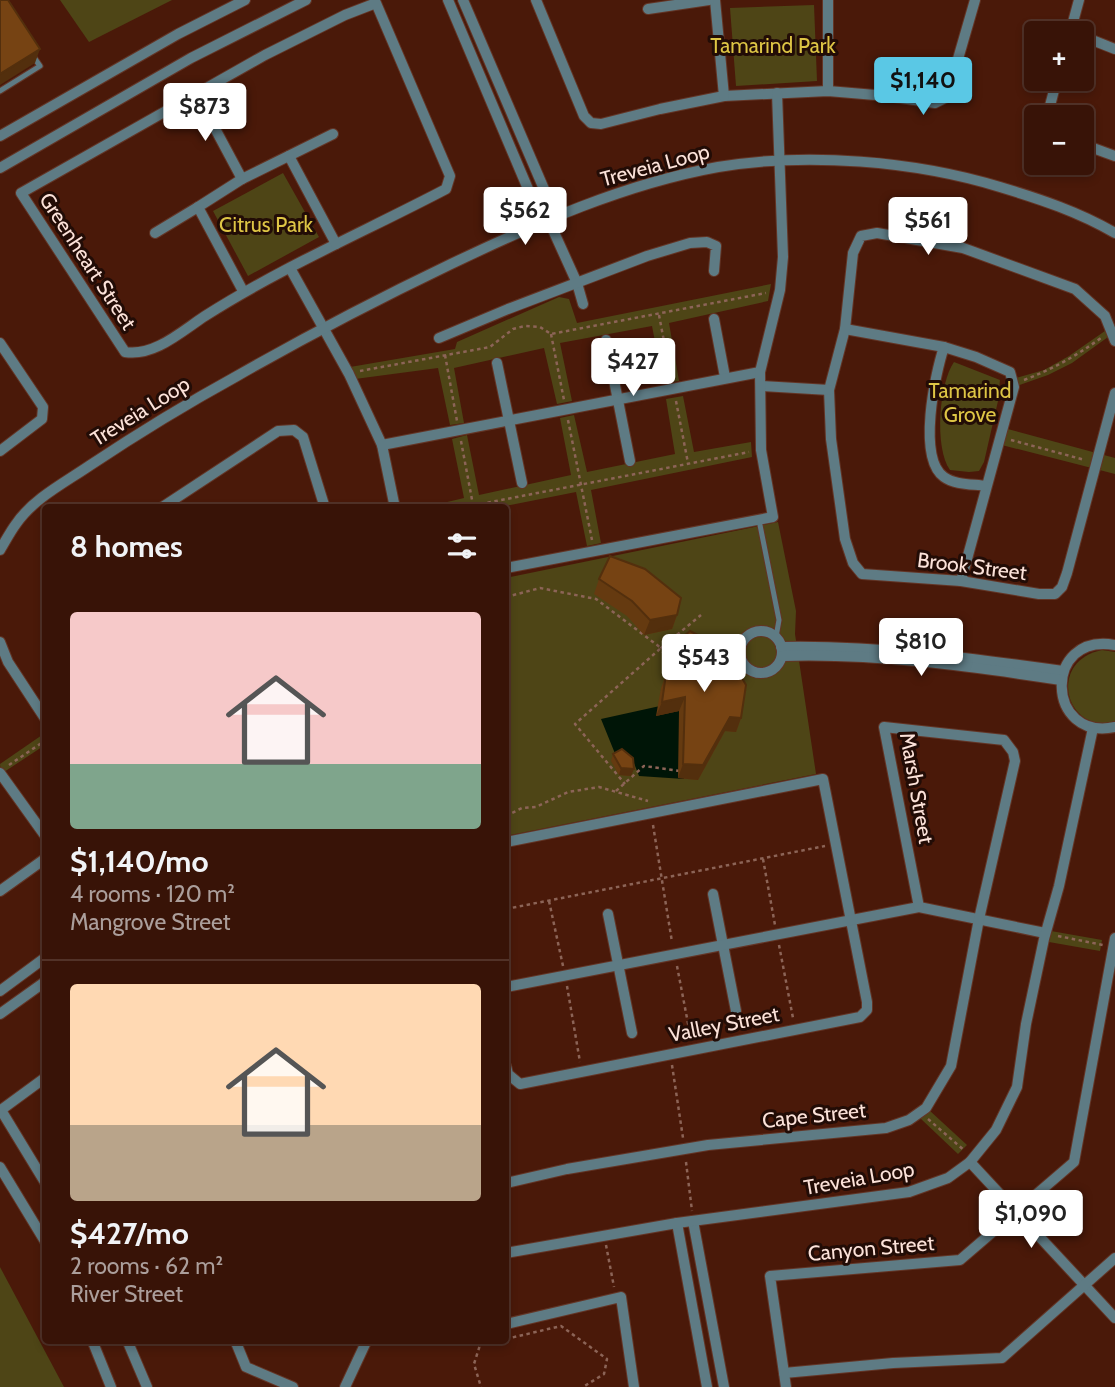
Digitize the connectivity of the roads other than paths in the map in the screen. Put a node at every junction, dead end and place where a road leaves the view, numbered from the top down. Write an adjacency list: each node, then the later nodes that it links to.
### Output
1 (245, 0): 22 (street)
2 (306, 0): 27 (street)
3 (448, 0): 30 (street)
4 (463, 0): 30 (street)
5 (536, 0): 20 (street)
6 (709, 0): 11 (street)
7 (715, 0): 20 (street)
8 (828, 0): 17 (street)
9 (975, 0): 17 (street)
10 (1079, 0): 12 (street)
11 (648, 9)
12 (1074, 21)
13 (1094, 41): 15 (street)
14 (27, 45): 16 (lane)
15 (1115, 49)
16 (0, 91)
17 (828, 91): 19 (street)
18 (196, 93): 28 (street); 33 (street, Greenheart Street); 37 (street, Greenheart Street)
19 (777, 93): 20 (street); 26 (street)
20 (724, 96)
21 (333, 134): 24 (street)
22 (0, 136)
23 (1094, 148): 25 (street)
24 (289, 156): 28 (street); 33 (street)
25 (1115, 156)
26 (780, 162): 30 (street, Treveia Loop); 32 (street, Treveia Loop); 48 (street)
27 (0, 168)
28 (242, 179): 29 (street)
29 (198, 207): 31 (street); 37 (street)
30 (548, 219): 36 (street); 40 (street, Treveia Loop)
31 (155, 233)
32 (1115, 233)
33 (336, 244): 34 (street, Greenheart Street)
34 (290, 268): 37 (street, Greenheart Street); 40 (street)
35 (715, 271): 36 (street)
36 (577, 283): 38 (street); 43 (street)
37 (243, 291)
38 (583, 304)
39 (714, 319): 49 (street)
40 (323, 327): 55 (street); 64 (street, Treveia Loop)
41 (845, 329): 42 (street, Brook Street); 46 (street); 51 (street, Brook Street)
42 (1113, 336)
43 (439, 338)
44 (606, 340): 53 (street)
45 (0, 343): 56 (street)
46 (944, 347): 59 (street); 59 (street)
47 (497, 363): 54 (street)
48 (760, 372): 49 (street); 50 (street)
49 (725, 377): 53 (street)
50 (761, 386): 51 (street); 63 (street)
51 (829, 390): 66 (street, Brook Street)
52 (1115, 393): 66 (street, Brook Street)
53 (617, 400): 54 (street); 57 (street)
54 (510, 420): 55 (street); 58 (street)
55 (382, 445): 62 (street)
56 (0, 451)
57 (629, 461)
58 (522, 483)
59 (986, 486): 66 (street)
60 (167, 504): 61 (street)
61 (324, 504)
62 (392, 504)
63 (759, 520): 65 (street); 69 (lane)
64 (0, 550)
65 (509, 567)
66 (961, 581)
67 (0, 642): 71 (street)
68 (1115, 645): 70 (street)
69 (780, 647): 70 (street)
70 (1062, 676): 73 (street)
71 (42, 714)
72 (1115, 727): 73 (street)
73 (1093, 728): 84 (street, Treveia Loop)
74 (0, 772): 75 (street)
75 (42, 831)
76 (509, 841): 83 (street)
77 (42, 861): 78 (street)
78 (0, 891)
79 (713, 894): 86 (street)
80 (919, 907): 82 (street); 82 (street, Marsh Street); 83 (street)
81 (608, 914): 88 (street)
82 (979, 919): 84 (street); 100 (street, Cape Street)
83 (850, 920): 86 (street); 95 (street, Valley Street)
84 (1045, 933): 97 (street, Treveia Loop)
85 (1114, 943): 101 (street, Canyon Street)
86 (724, 944): 88 (street); 92 (street)
87 (41, 960): 91 (street)
88 (619, 967): 90 (street); 94 (street)
89 (42, 984): 93 (street)
90 (509, 986)
91 (0, 991)
92 (736, 1011)
93 (0, 1014)
94 (632, 1033)
95 (509, 1075)
96 (42, 1080): 99 (street)
97 (972, 1160): 101 (street); 102 (street, Treveia Loop)
98 (0, 1167): 104 (street)
99 (42, 1177)
100 (509, 1182)
101 (1018, 1212): 107 (street); 114 (street, Canyon Street)
102 (693, 1221): 103 (street, Treveia Loop); 121 (street)
103 (677, 1223): 105 (street, Treveia Loop); 120 (street)
104 (42, 1236)
105 (509, 1252)
106 (1115, 1258): 107 (street)
107 (1084, 1284): 108 (street); 114 (street)
108 (1115, 1318)
109 (509, 1323): 119 (street)
110 (94, 1344): 115 (street)
111 (129, 1344): 116 (street)
112 (237, 1344): 117 (street)
113 (365, 1344): 118 (street)
114 (783, 1373): 122 (street, Canyon Street)
115 (111, 1387)
116 (147, 1387)
117 (293, 1387)
118 (345, 1387)
119 (634, 1387)
120 (707, 1387)
121 (724, 1387)
122 (786, 1387)

